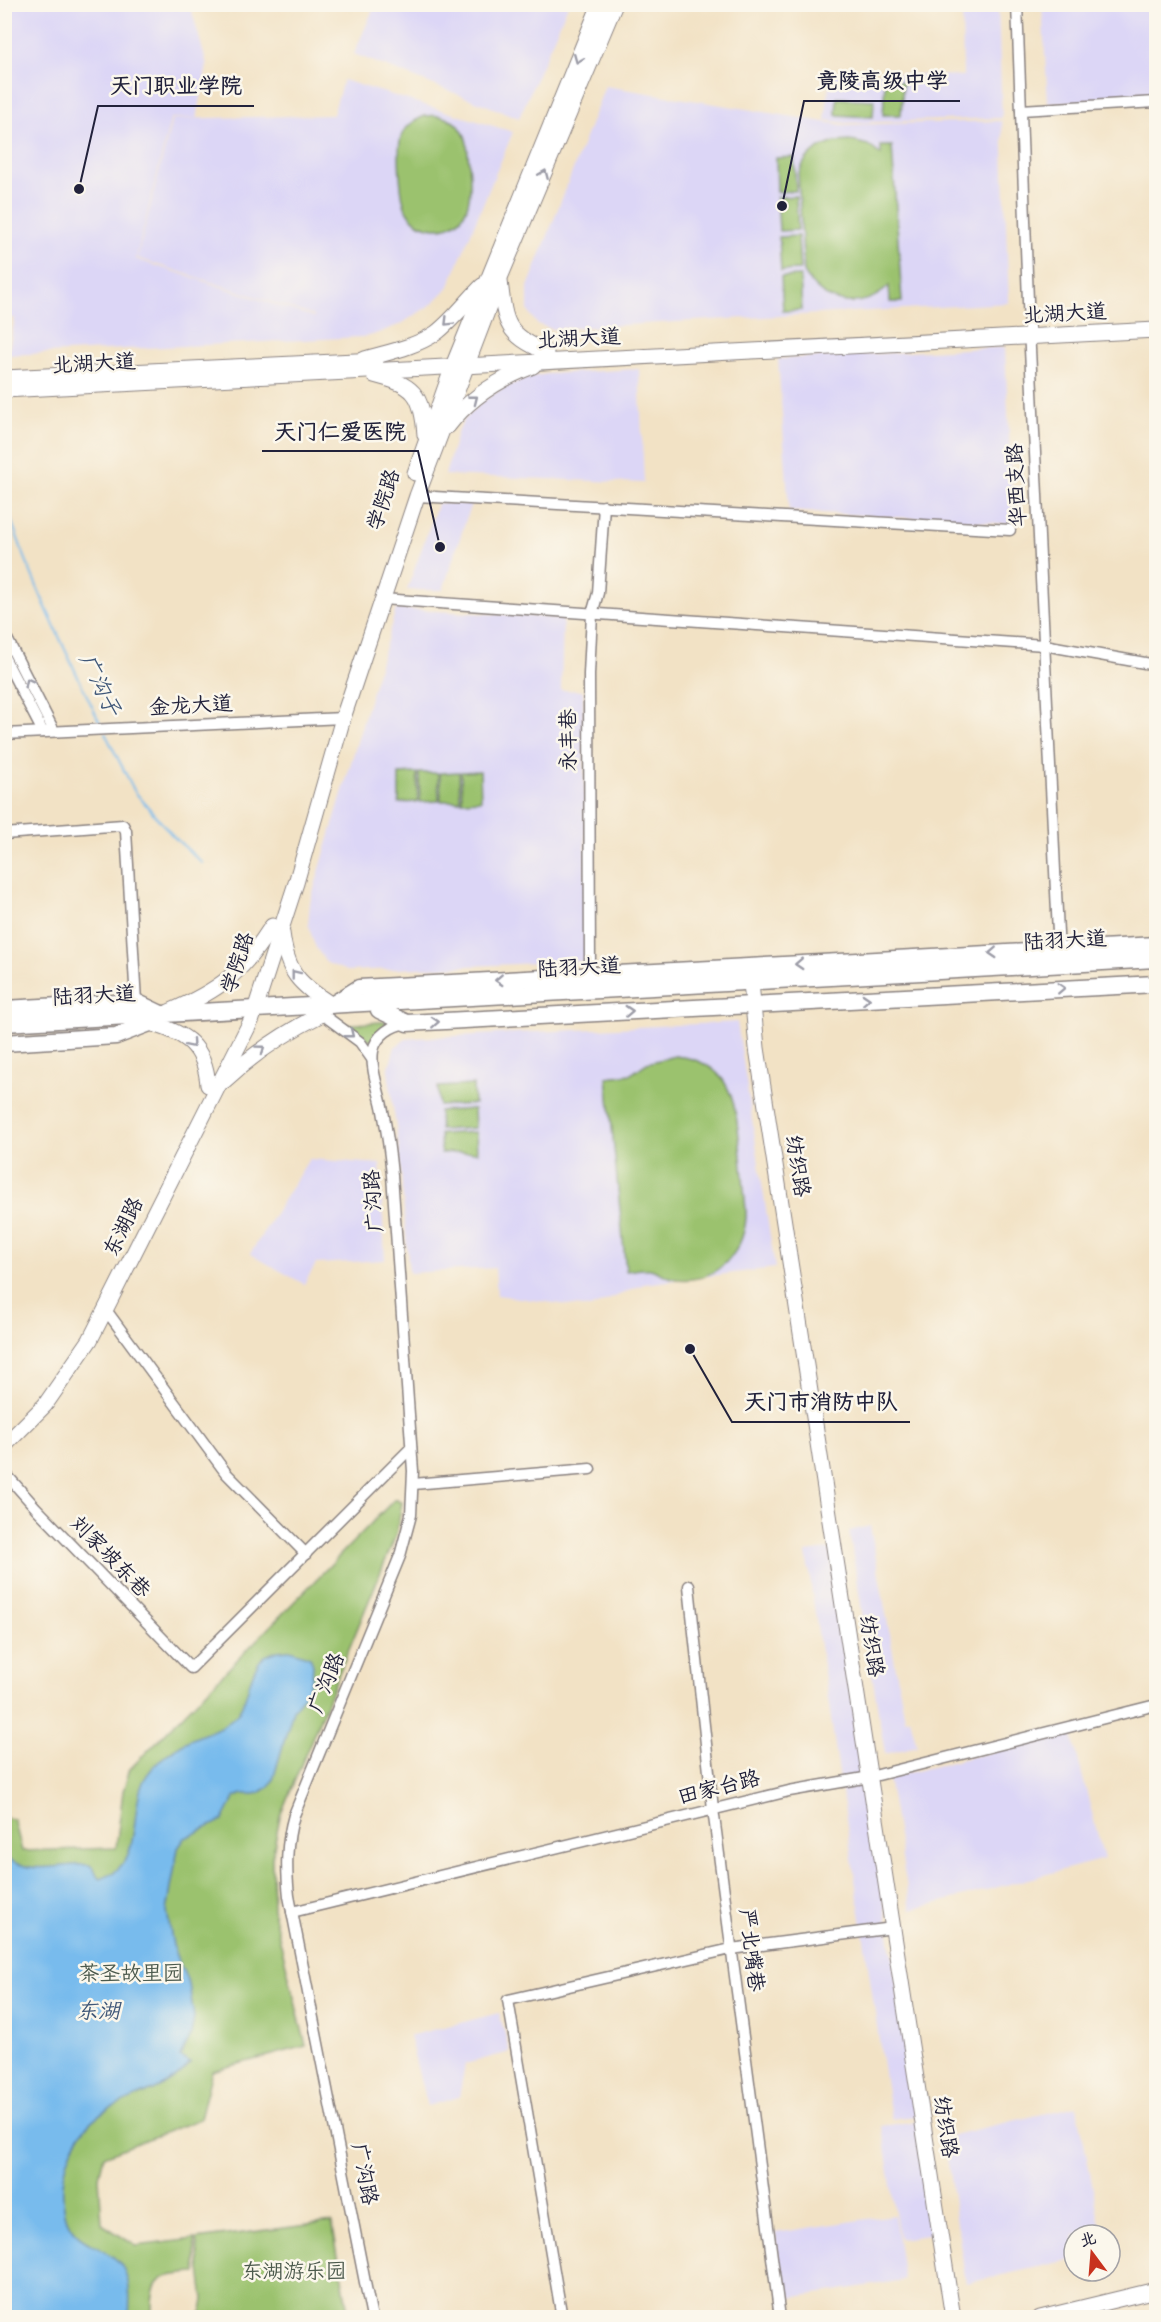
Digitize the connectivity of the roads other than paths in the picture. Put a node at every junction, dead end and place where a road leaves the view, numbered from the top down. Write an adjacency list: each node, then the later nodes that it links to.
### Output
1 (600, 4): 6 (main road, 学院路, one-way to 6)
2 (615, 4): 6 (main road, 学院路, one-way to 2)
3 (1017, 4): 5 (street, 华西支路)
4 (1156, 102): 5 (street)
5 (1021, 110): 9 (street, 华西支路)
6 (494, 279): 10 (main road); 11 (main road, 学院路); 12 (main road, one-way to 12)
7 (1156, 321): 9 (main road, 北湖大道)
8 (1156, 330): 9 (main road, 北湖大道)
9 (1029, 332): 10 (main road, 北湖大道); 22 (street, 华西支路)
10 (545, 357): 11 (main road, 北湖大道); 15 (main road, one-way to 10)
11 (462, 361): 12 (main road, 北湖大道); 15 (main road, 学院路)
12 (357, 366): 13 (main road, 北湖大道); 14 (main road, 北湖大道); 15 (main road)
13 (4, 378)
14 (4, 390)
15 (431, 442): 16 (main road, 学院路); 25 (main road, 学院路)
16 (417, 496): 17 (street); 19 (main road, 学院路)
17 (604, 506): 18 (street); 20 (street, 永丰巷)
18 (1010, 530)
19 (382, 599): 20 (street); 25 (main road, 学院路)
20 (592, 614): 22 (street); 34 (street, 永丰巷)
21 (4, 633): 26 (street, one-way to 21)
22 (1044, 645): 24 (street); 31 (street, 华西支路)
23 (4, 657): 26 (street)
24 (1156, 665)
25 (338, 719): 26 (street, 金龙大道); 29 (main road, 学院路)
26 (48, 731): 27 (street, 金龙大道)
27 (4, 734)
28 (4, 834): 37 (street)
29 (277, 927): 39 (main road, one-way to 29); 41 (main road, 学院路); 42 (main road)
30 (1156, 945): 31 (main road)
31 (1059, 957): 32 (main road, 陆羽大道); 36 (main road, one-way to 36)
32 (1156, 959)
33 (1156, 968): 36 (main road, 陆羽大道)
34 (590, 975): 36 (main road); 39 (main road, one-way to 39)
35 (1156, 984): 36 (main road, one-way to 35)
36 (751, 985): 39 (main road, 陆羽大道); 40 (main road, 陆羽大道); 44 (main road, one-way to 36); 59 (main road, 纺织路)
37 (136, 1002): 38 (main road); 42 (main road)
38 (4, 1009)
39 (327, 1009): 40 (main road, 陆羽大道); 41 (main road, 陆羽大道); 47 (street, one-way to 47); 48 (main road, one-way to 39)
40 (379, 1010): 44 (main road)
41 (248, 1014): 42 (main road, 陆羽大道); 48 (main road, 东湖路)
42 (157, 1019): 43 (main road, 陆羽大道); 45 (main road, 陆羽大道); 46 (main road); 48 (main road, one-way to 48)
43 (4, 1023)
44 (407, 1023): 47 (street)
45 (4, 1031)
46 (4, 1043)
47 (373, 1059): 52 (street, 广沟路)
48 (213, 1087): 49 (main road, 东湖路); 50 (main road, 东湖路)
49 (106, 1310): 51 (main road, 东湖路); 56 (street)
50 (4, 1433)
51 (4, 1446)
52 (411, 1448): 55 (street, 广沟路); 56 (street)
53 (590, 1469): 55 (street)
54 (4, 1472): 56 (street, 刘家坡东巷)
55 (413, 1484): 61 (street, 广沟路)
56 (306, 1554)
57 (689, 1586): 60 (street, 严北嘴巷)
58 (1156, 1705): 59 (street, 田家台路)
59 (870, 1777): 60 (street, 田家台路); 62 (main road, 纺织路)
60 (713, 1809): 61 (street, 田家台路); 63 (street, 严北嘴巷)
61 (292, 1912): 65 (street, 广沟路)
62 (893, 1928): 63 (street); 68 (main road, 纺织路)
63 (731, 1949): 66 (street); 67 (street, 严北嘴巷)
64 (1156, 2290): 69 (main road)
65 (372, 2318)
66 (562, 2318)
67 (780, 2318)
68 (954, 2318)
69 (1040, 2318)

